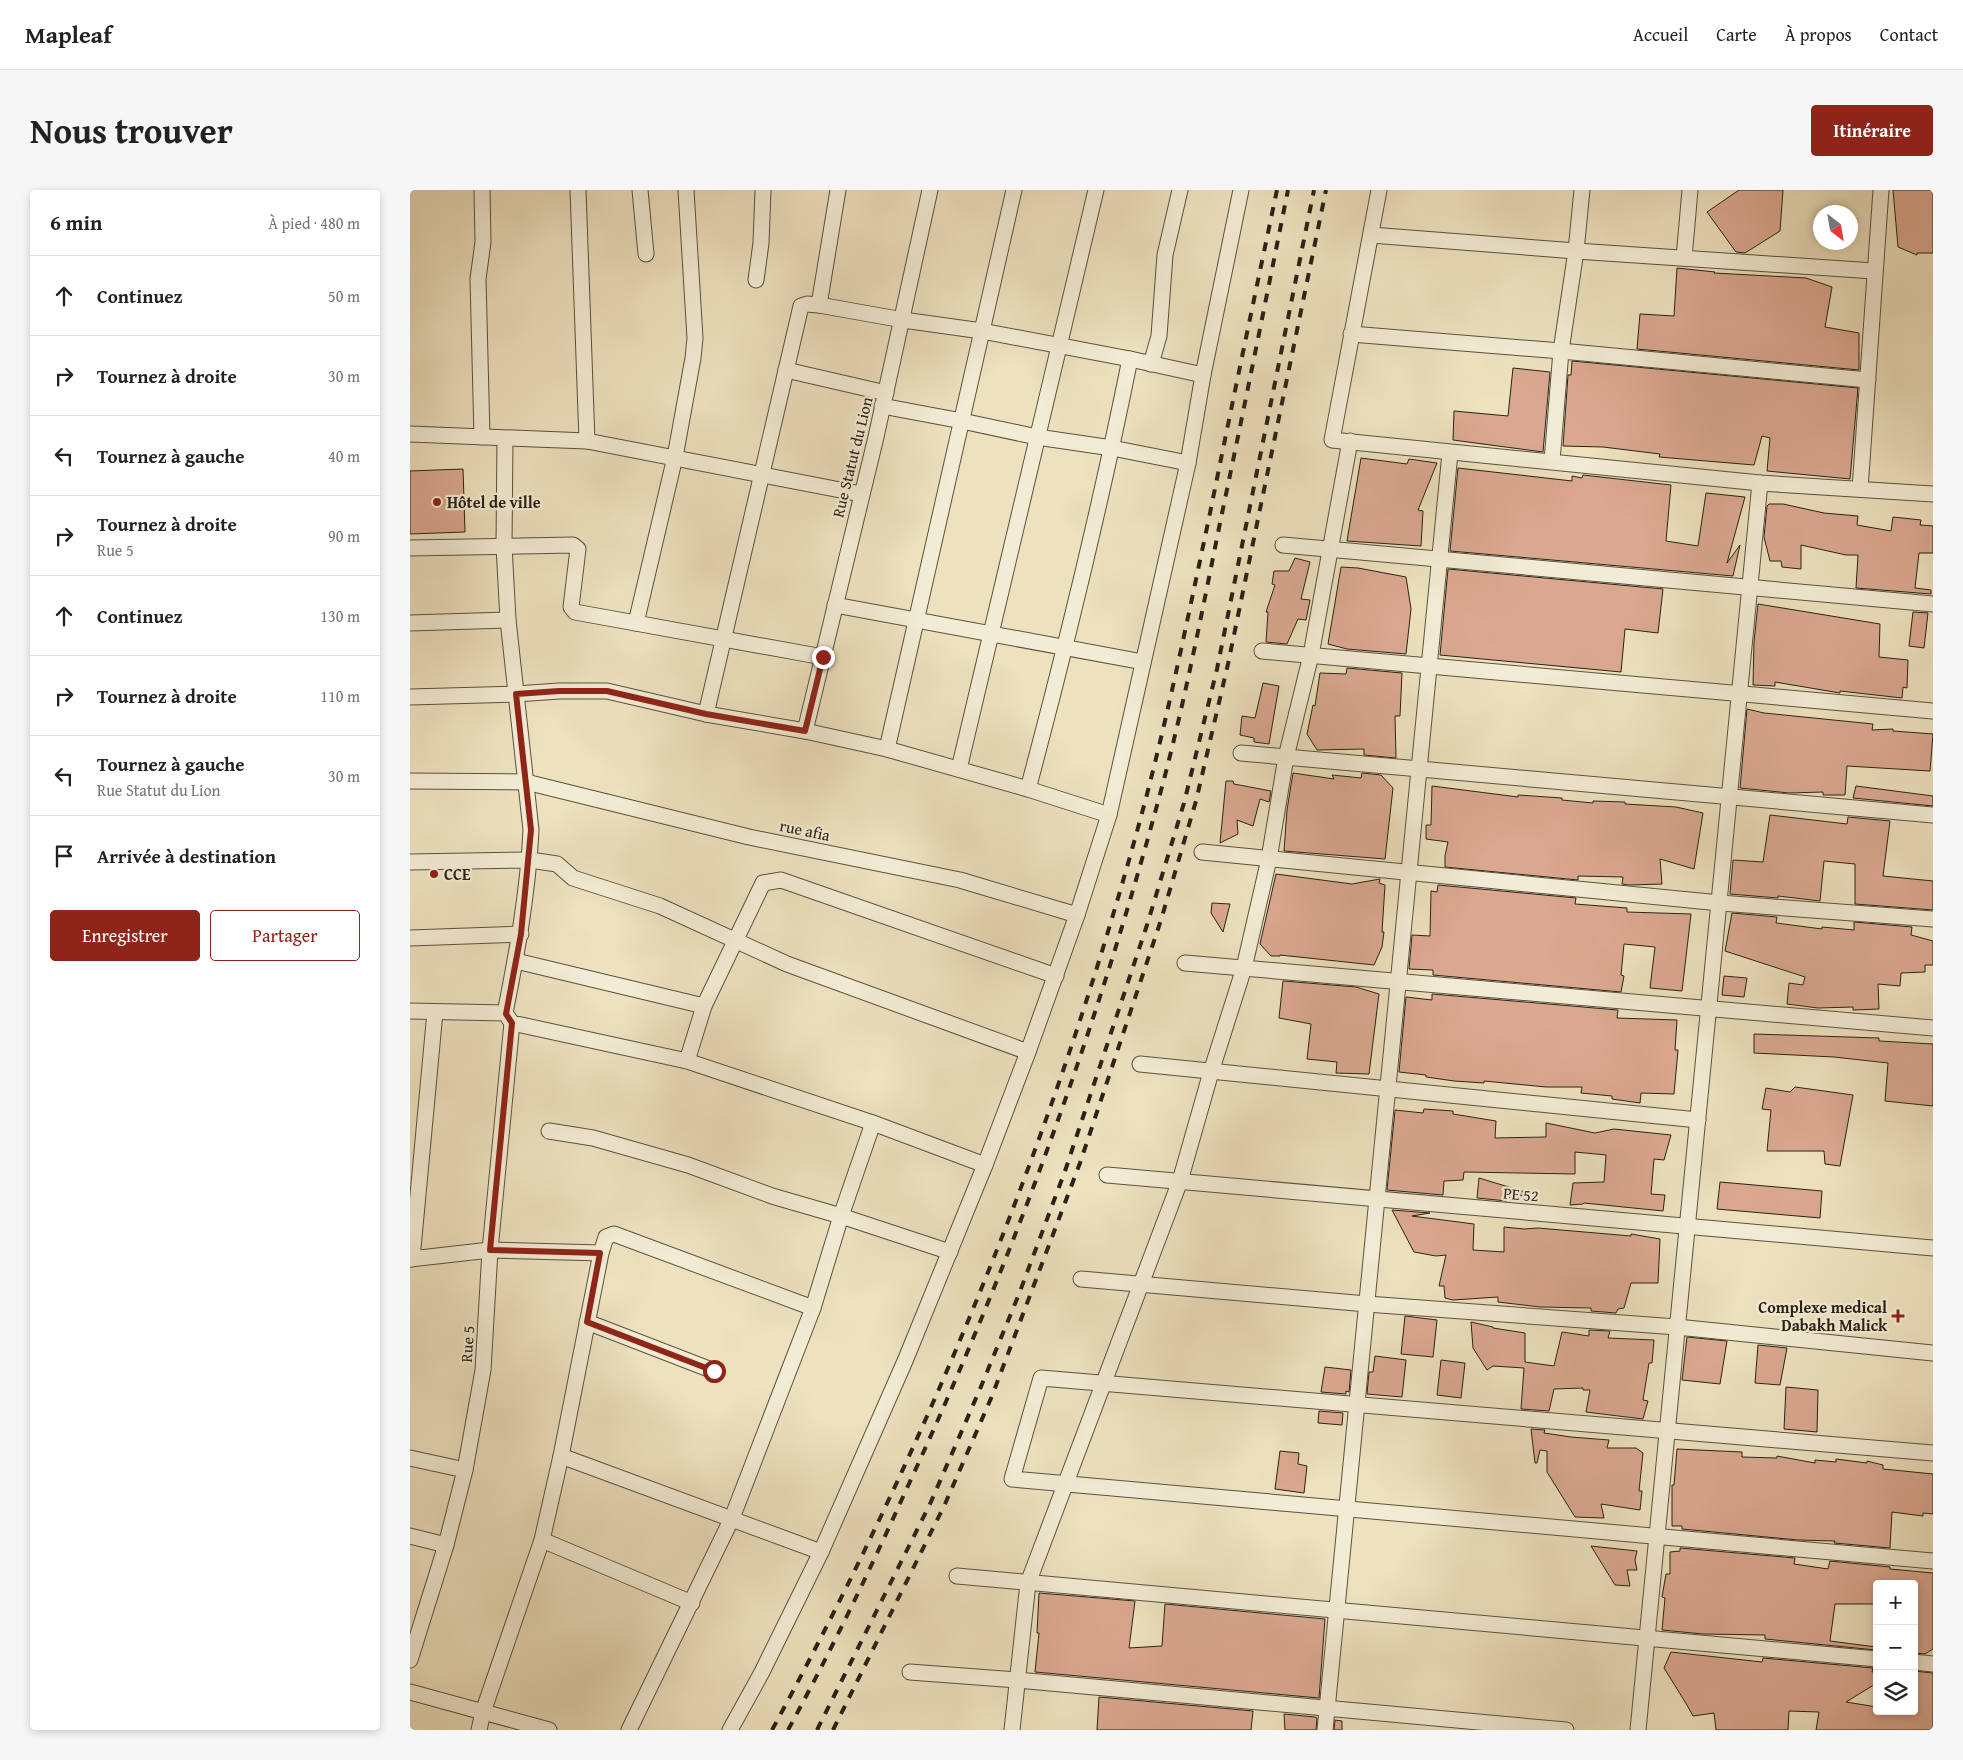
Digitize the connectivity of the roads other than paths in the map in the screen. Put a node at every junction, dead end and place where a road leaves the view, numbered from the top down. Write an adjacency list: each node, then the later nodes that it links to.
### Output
1 (482, 190): 37 (street)
2 (578, 190): 39 (street)
3 (640, 190): 18 (street)
4 (686, 190): 43 (street)
5 (763, 190): 21 (street)
6 (838, 190): 22 (street)
7 (930, 190): 23 (street, Rue Statut du Lion)
8 (1014, 190): 24 (street)
9 (1096, 190): 26 (street)
10 (1180, 190): 29 (street)
11 (1241, 190): 31 (street)
12 (1379, 190): 16 (street)
13 (1582, 190): 17 (street)
14 (1690, 190): 19 (street)
15 (1881, 190): 20 (street)
16 (1370, 235): 17 (street); 25 (street)
17 (1576, 251): 19 (street); 27 (street)
18 (646, 254)
19 (1684, 258): 20 (street)
20 (1874, 271): 32 (street)
21 (756, 280)
22 (819, 305): 23 (street); 30 (street)
23 (902, 320): 24 (street); 33 (street, Rue Statut du Lion)
24 (982, 331): 26 (street); 34 (street)
25 (1351, 334): 27 (street); 40 (street)
26 (1060, 346): 28 (street); 36 (street)
27 (1561, 351): 32 (street); 44 (street)
28 (1130, 359): 29 (street); 41 (street)
29 (1152, 364): 31 (street)
30 (786, 370): 33 (street); 46 (street)
31 (1203, 374): 45 (street)
32 (1868, 380): 48 (street)
33 (884, 400): 34 (street); 49 (street, Rue Statut du Lion)
34 (962, 421): 36 (street); 60 (street)
35 (410, 434): 37 (street)
36 (1037, 437): 41 (street); 63 (street)
37 (482, 438): 38 (street)
38 (505, 438): 39 (street); 52 (street, Rue 5)
39 (587, 440): 43 (street)
40 (1350, 441): 42 (street); 54 (street)
41 (1112, 448): 45 (street); 65 (street)
42 (1450, 452): 44 (street); 55 (street)
43 (675, 457): 46 (street); 62 (street)
44 (1552, 462): 47 (street)
45 (1188, 463): 69 (street)
46 (762, 475): 49 (street); 64 (street)
47 (1760, 483): 48 (street); 56 (street)
48 (1860, 489): 50 (street)
49 (861, 494): 58 (street, Rue Statut du Lion)
50 (1933, 494)
51 (1283, 545): 54 (street)
52 (504, 546): 53 (street); 59 (street, Rue 5); 62 (street)
53 (410, 548)
54 (1331, 550): 55 (street); 67 (street)
55 (1439, 560): 56 (street); 70 (street)
56 (1750, 588): 57 (street); 72 (street)
57 (1933, 604)
58 (835, 605): 60 (street); 68 (street, Rue Statut du Lion)
59 (508, 620): 61 (street); 71 (street, Rue 5)
60 (917, 620): 63 (street); 77 (street)
61 (410, 623)
62 (636, 623): 64 (street)
63 (991, 634): 65 (street); 80 (street)
64 (722, 639): 68 (street); 75 (street)
65 (1065, 648): 69 (street); 84 (street)
66 (1262, 651): 67 (street)
67 (1310, 655): 70 (street); 79 (street)
68 (823, 657): 76 (street, Rue Statut du Lion)
69 (1143, 662): 86 (street)
70 (1429, 666): 72 (street); 81 (street)
71 (516, 694): 73 (street); 75 (street); 83 (street, Rue 5)
72 (1740, 694): 74 (street); 85 (street)
73 (410, 697)
74 (1933, 711)
75 (706, 714): 76 (street)
76 (805, 731): 77 (street)
77 (887, 748): 80 (street)
78 (1241, 753): 79 (street)
79 (1286, 757): 81 (street); 89 (street)
80 (959, 769): 84 (street)
81 (1419, 770): 85 (street); 92 (street)
82 (410, 781): 83 (street, rue afia)
83 (526, 782): 90 (street, Rue 5); 94 (street, rue afia)
84 (1028, 790): 86 (street)
85 (1729, 798): 87 (street); 93 (street)
86 (1109, 815): 94 (street)
87 (1933, 816)
88 (1202, 852): 89 (street)
89 (1269, 859): 92 (street); 101 (street)
90 (530, 860): 91 (street); 96 (street, Rue 5); 98 (street)
91 (410, 862)
92 (1409, 871): 93 (street); 103 (street)
93 (1720, 902): 95 (street); 105 (street)
94 (1077, 915): 102 (street)
95 (1933, 919)
96 (521, 934): 97 (street); 99 (street, Rue 5)
97 (410, 938)
98 (737, 940): 102 (street); 104 (street); 110 (street)
99 (516, 961): 104 (street); 108 (street, Rue 5)
100 (1185, 963): 101 (street)
101 (1244, 968): 103 (street); 113 (street)
102 (1056, 976): 110 (street)
103 (1398, 982): 105 (street); 114 (street)
104 (704, 1006): 111 (street)
105 (1709, 1009): 109 (street); 115 (street)
106 (410, 1011): 107 (street)
107 (435, 1012): 108 (street); 128 (street)
108 (509, 1018): 111 (street); 125 (street, Rue 5)
109 (1933, 1028)
110 (1028, 1052): 118 (street)
111 (687, 1061): 116 (street)
112 (1140, 1064): 113 (street)
113 (1211, 1072): 114 (street); 120 (street)
114 (1387, 1089): 115 (street); 121 (street)
115 (1698, 1120): 123 (street)
116 (873, 1123): 118 (street); 122 (street)
117 (549, 1131): 122 (street)
118 (985, 1165): 126 (street)
119 (1107, 1175): 120 (street, PE 52)
120 (1180, 1181): 121 (street, PE 52); 130 (street)
121 (1377, 1199): 123 (street, PE 52); 131 (street)
122 (841, 1216): 126 (street); 132 (street)
123 (1688, 1227): 124 (street, PE 52); 134 (street)
124 (1933, 1248)
125 (490, 1250): 127 (street); 128 (street); 143 (street, Rue 5)
126 (950, 1252): 151 (street)
127 (600, 1253): 132 (street); 133 (street)
128 (411, 1259)
129 (1081, 1278): 130 (street)
130 (1142, 1284): 131 (street); 137 (street)
131 (1366, 1304): 134 (street); 138 (street)
132 (813, 1308): 146 (street)
133 (587, 1322): 136 (street); 141 (street)
134 (1677, 1327): 135 (street); 139 (street)
135 (1933, 1353)
136 (714, 1371)
137 (1103, 1383): 138 (street); 144 (street); 144 (street)
138 (1357, 1405): 139 (street); 145 (street)
139 (1668, 1431): 140 (street); 148 (street)
140 (1933, 1453)
141 (561, 1456): 146 (street); 149 (street)
142 (410, 1458): 143 (street)
143 (466, 1470): 150 (street, Rue 5)
144 (1066, 1484): 145 (street); 154 (street)
145 (1347, 1509): 148 (street); 156 (street)
146 (732, 1518): 151 (street); 155 (street)
147 (410, 1536): 150 (street)
148 (1657, 1537): 152 (street); 158 (street)
149 (542, 1540): 155 (street); 167 (street)
150 (446, 1545): 157 (street, Rue 5)
151 (821, 1552): 171 (street)
152 (1933, 1561)
153 (957, 1576): 154 (street)
154 (1028, 1583): 156 (street); 164 (street)
155 (692, 1603): 170 (street)
156 (1337, 1609): 158 (street); 166 (street)
157 (416, 1621): 160 (street, Rue 5)
158 (1647, 1638): 159 (street); 175 (street)
159 (1873, 1659)
160 (410, 1660)
161 (1918, 1662): 162 (street)
162 (1933, 1664)
163 (910, 1672): 164 (street)
164 (1017, 1680): 166 (street); 172 (street)
165 (410, 1692): 167 (street)
166 (1327, 1708): 173 (street); 174 (street)
167 (483, 1712): 168 (street); 169 (street)
168 (479, 1730)
169 (549, 1730)
170 (629, 1730)
171 (730, 1730)
172 (1012, 1730)
173 (1325, 1730)
174 (1566, 1730)
175 (1638, 1730)

